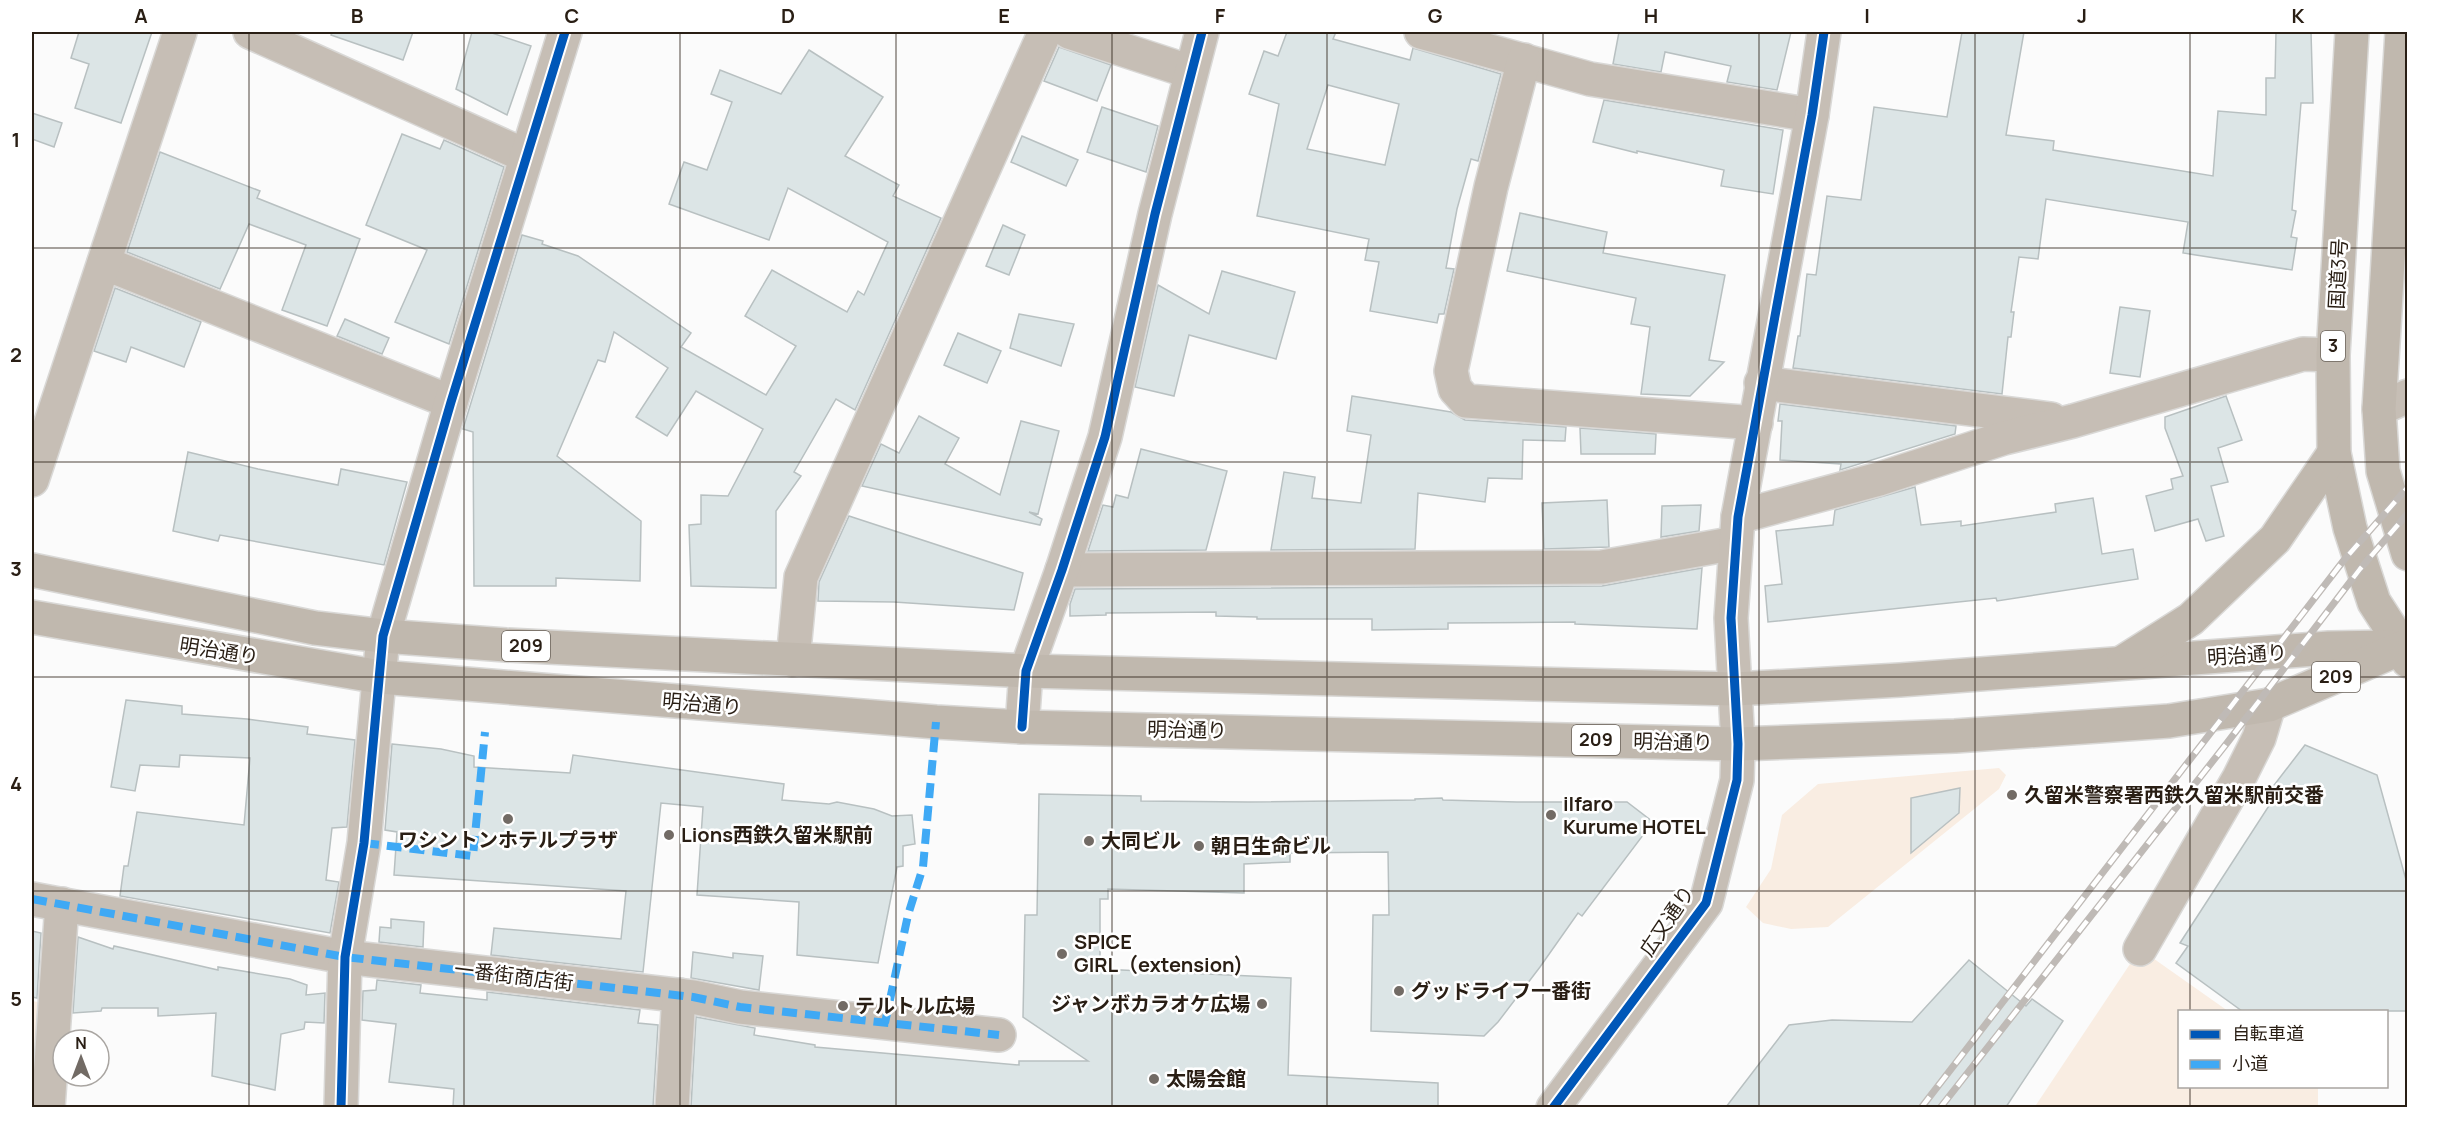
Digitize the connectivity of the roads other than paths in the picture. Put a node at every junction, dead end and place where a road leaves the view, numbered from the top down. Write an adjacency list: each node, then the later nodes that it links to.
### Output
1 (180, 32): 15 (street)
2 (250, 32): 14 (street)
3 (565, 32): 14 (street)
4 (1045, 32): 31 (street)
5 (1069, 32): 12 (street)
6 (1202, 32): 12 (street)
7 (1421, 32): 11 (street)
8 (1824, 32): 13 (street, 広又通り)
9 (2352, 32): 16 (highway, 国道3号 / 3)
10 (2402, 32): 19 (highway)
11 (1524, 60): 13 (street); 21 (street)
12 (1191, 72): 27 (street)
13 (1812, 115): 17 (street, 広又通り)
14 (526, 156): 18 (street)
15 (104, 263): 18 (street); 23 (street)
16 (2333, 355): 20 (street); 22 (highway, 国道3号 / 3)
17 (1761, 383): 20 (street); 21 (street, 広又通り)
18 (451, 402): 29 (street)
19 (2393, 403): 25 (highway)
20 (2073, 421): 24 (street)
21 (1756, 423): 24 (street, 広又通り)
22 (2334, 453): 30 (highway, 国道3号 / 3); 32 (highway)
23 (32, 480)
24 (1737, 530): 27 (street); 35 (street, 広又通り)
25 (2408, 554)
26 (32, 570): 29 (highway, 明治通り / 209)
27 (1062, 570): 33 (street)
28 (32, 617): 34 (highway, 明治通り / 209)
29 (383, 636): 31 (highway, 明治通り / 209); 34 (street)
30 (2406, 644): 32 (highway, 明治通り / 209); 36 (highway, 明治通り / 209)
31 (794, 660): 33 (highway, 明治通り / 209)
32 (2118, 664): 35 (highway, 明治通り / 209)
33 (1026, 671): 35 (highway, 明治通り / 209); 37 (street)
34 (380, 677): 37 (highway, 明治通り / 209); 41 (street)
35 (1735, 689): 38 (street, 広又通り)
36 (2269, 705): 38 (highway, 明治通り / 209); 40 (street)
37 (1022, 727): 38 (highway, 明治通り / 209)
38 (1738, 744): 47 (street, 広又通り)
39 (47, 902): 41 (street, 一番街商店街); 44 (street)
40 (2140, 949)
41 (345, 957): 42 (street, 一番街商店街); 45 (street)
42 (679, 995): 43 (street, 一番街商店街); 46 (street)
43 (999, 1035)
44 (48, 1107)
45 (341, 1107)
46 (672, 1107)
47 (1553, 1107)

